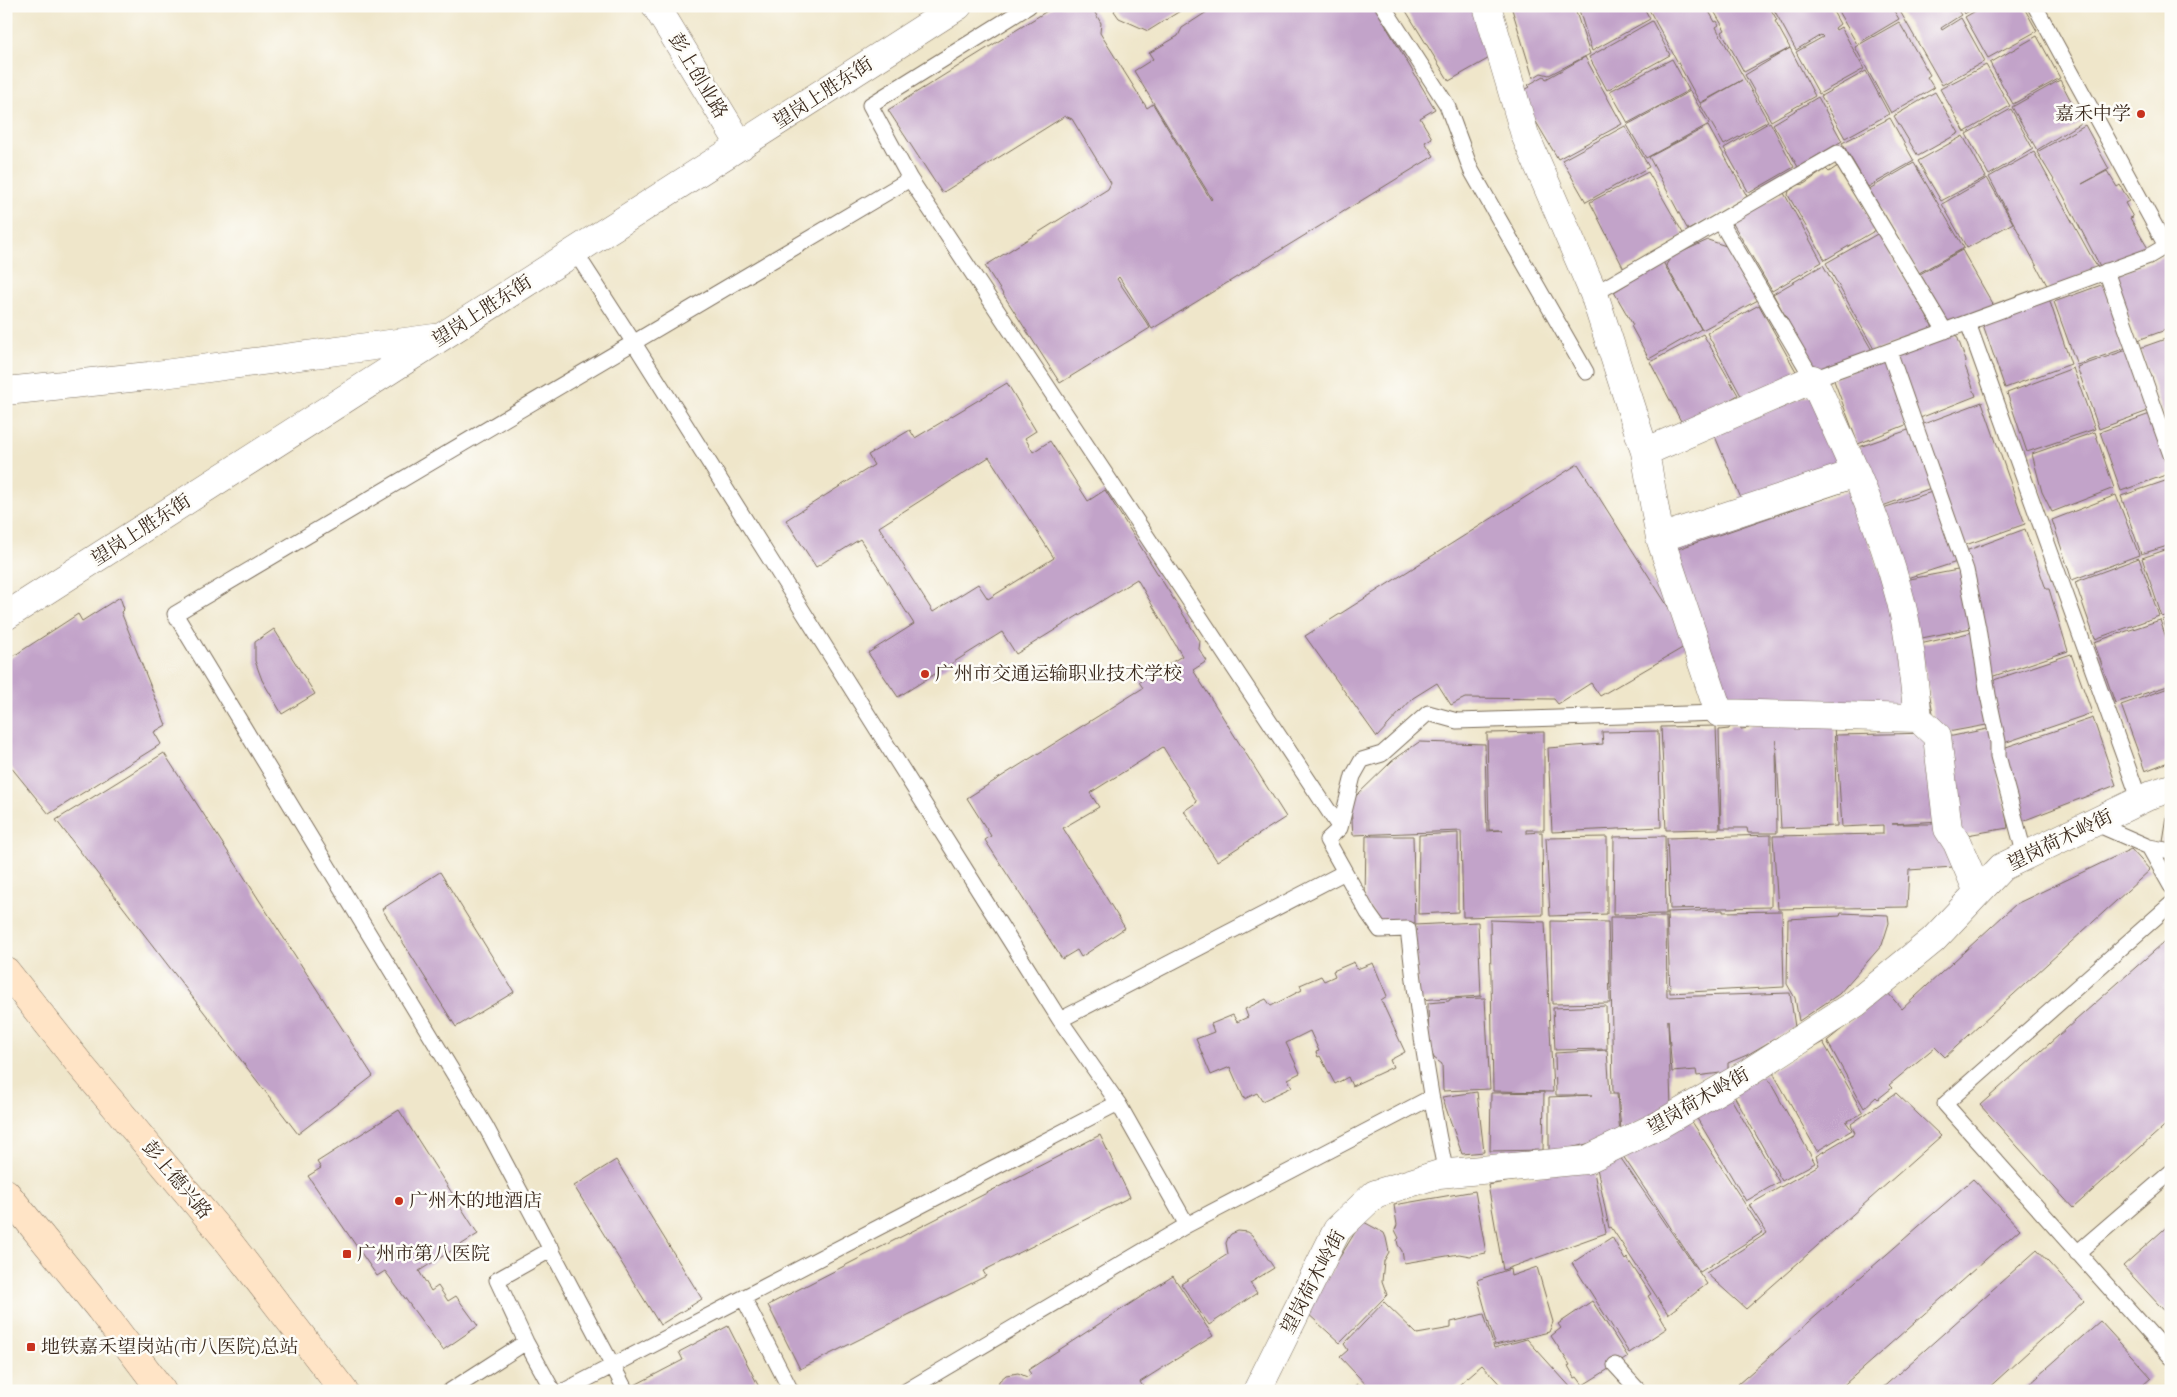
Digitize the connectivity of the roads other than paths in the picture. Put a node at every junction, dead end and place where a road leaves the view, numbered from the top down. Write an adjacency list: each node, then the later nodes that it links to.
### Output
1 (656, 6): 7 (street, 彭上创业路)
2 (958, 6): 7 (street, 望岗上胜东街)
3 (1029, 6): 8 (lane)
4 (1384, 6): 19 (lane)
5 (1487, 6): 13 (street)
6 (2035, 6): 10 (lane)
7 (741, 146): 11 (street, 望岗上胜东街)
8 (910, 179): 17 (lane); 32 (lane)
9 (1720, 221): 13 (lane); 15 (lane); 20 (lane)
10 (2168, 244): 12 (lane)
11 (574, 252): 16 (street, 望岗上胜东街); 17 (lane)
12 (2106, 271): 14 (lane); 23 (lane)
13 (1594, 294): 22 (street)
14 (1968, 323): 15 (lane); 30 (lane)
15 (1945, 331): 18 (lane)
16 (443, 337): 21 (street); 26 (street, 望岗上胜东街)
17 (634, 343): 41 (lane); 48 (lane)
18 (1889, 351): 20 (lane); 35 (lane)
19 (1586, 372)
20 (1813, 380): 22 (street); 24 (street)
21 (6, 391)
22 (1645, 452): 25 (street)
23 (2171, 455)
24 (1856, 473): 25 (street); 28 (street)
25 (1660, 538): 27 (street)
26 (6, 616)
27 (1719, 713): 28 (street); 32 (lane)
28 (1918, 718): 38 (street)
29 (2171, 788): 30 (street, 望岗荷木岭街)
30 (2140, 801): 31 (street, 望岗荷木岭街)
31 (2094, 822): 33 (lane); 35 (street, 望岗荷木岭街)
32 (1340, 828): 36 (lane)
33 (2149, 847): 34 (lane); 37 (lane)
34 (2171, 851)
35 (2026, 856): 38 (street, 望岗荷木岭街)
36 (1345, 872): 41 (lane); 42 (lane)
37 (2171, 886)
38 (1978, 892): 45 (street, 望岗荷木岭街)
39 (2171, 904): 49 (lane)
40 (6, 971): 56 (street, 彭上德兴路)
41 (1060, 1020): 43 (lane)
42 (1430, 1098): 45 (lane); 47 (lane)
43 (1118, 1103): 47 (lane); 50 (lane)
44 (2171, 1172): 49 (lane)
45 (1446, 1174): 63 (street, 望岗荷木岭街)
46 (6, 1193): 55 (street)
47 (1187, 1225): 62 (lane)
48 (552, 1249): 51 (lane); 53 (lane)
49 (2077, 1253): 52 (lane)
50 (744, 1298): 53 (lane); 61 (lane)
51 (526, 1342): 57 (lane); 58 (lane)
52 (2171, 1357)
53 (614, 1365): 59 (lane); 60 (lane)
54 (1615, 1365): 64 (lane)
55 (162, 1391)
56 (344, 1391)
57 (450, 1391)
58 (553, 1391)
59 (564, 1391)
60 (626, 1391)
61 (791, 1391)
62 (906, 1391)
63 (1257, 1391)
64 (1639, 1391)

